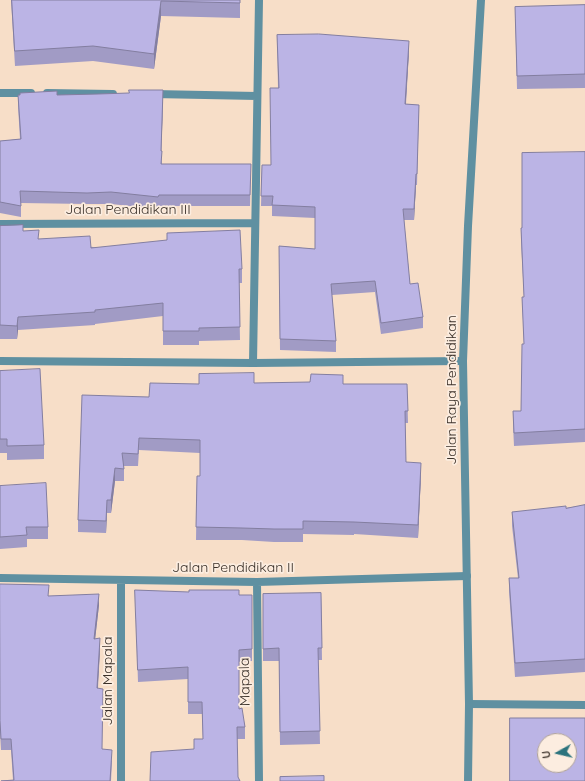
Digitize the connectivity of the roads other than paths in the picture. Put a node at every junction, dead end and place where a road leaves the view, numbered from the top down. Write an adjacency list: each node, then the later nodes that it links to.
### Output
1 (258, 0): 6 (street)
2 (481, 0): 10 (street, Jalan Raya Pendidikan)
3 (0, 93): 4 (street)
4 (122, 94)
5 (146, 94): 6 (street)
6 (257, 96): 7 (street)
7 (255, 223): 8 (street, Jalan Pendidikan III); 11 (street)
8 (0, 224)
9 (0, 360): 11 (street)
10 (463, 361): 11 (street); 12 (street, Jalan Raya Pendidikan)
11 (253, 363)
12 (467, 576): 15 (street, Jalan Pendidikan II); 16 (street, Jalan Raya Pendidikan)
13 (0, 578): 14 (street, Jalan Pendidikan II)
14 (121, 581): 15 (street, Jalan Pendidikan II); 18 (street, Jalan Mapala)
15 (257, 582): 19 (street, Mapala)
16 (468, 704): 17 (street); 20 (street, Jalan Raya Pendidikan)
17 (585, 705)
18 (121, 781)
19 (259, 781)
20 (468, 781)

